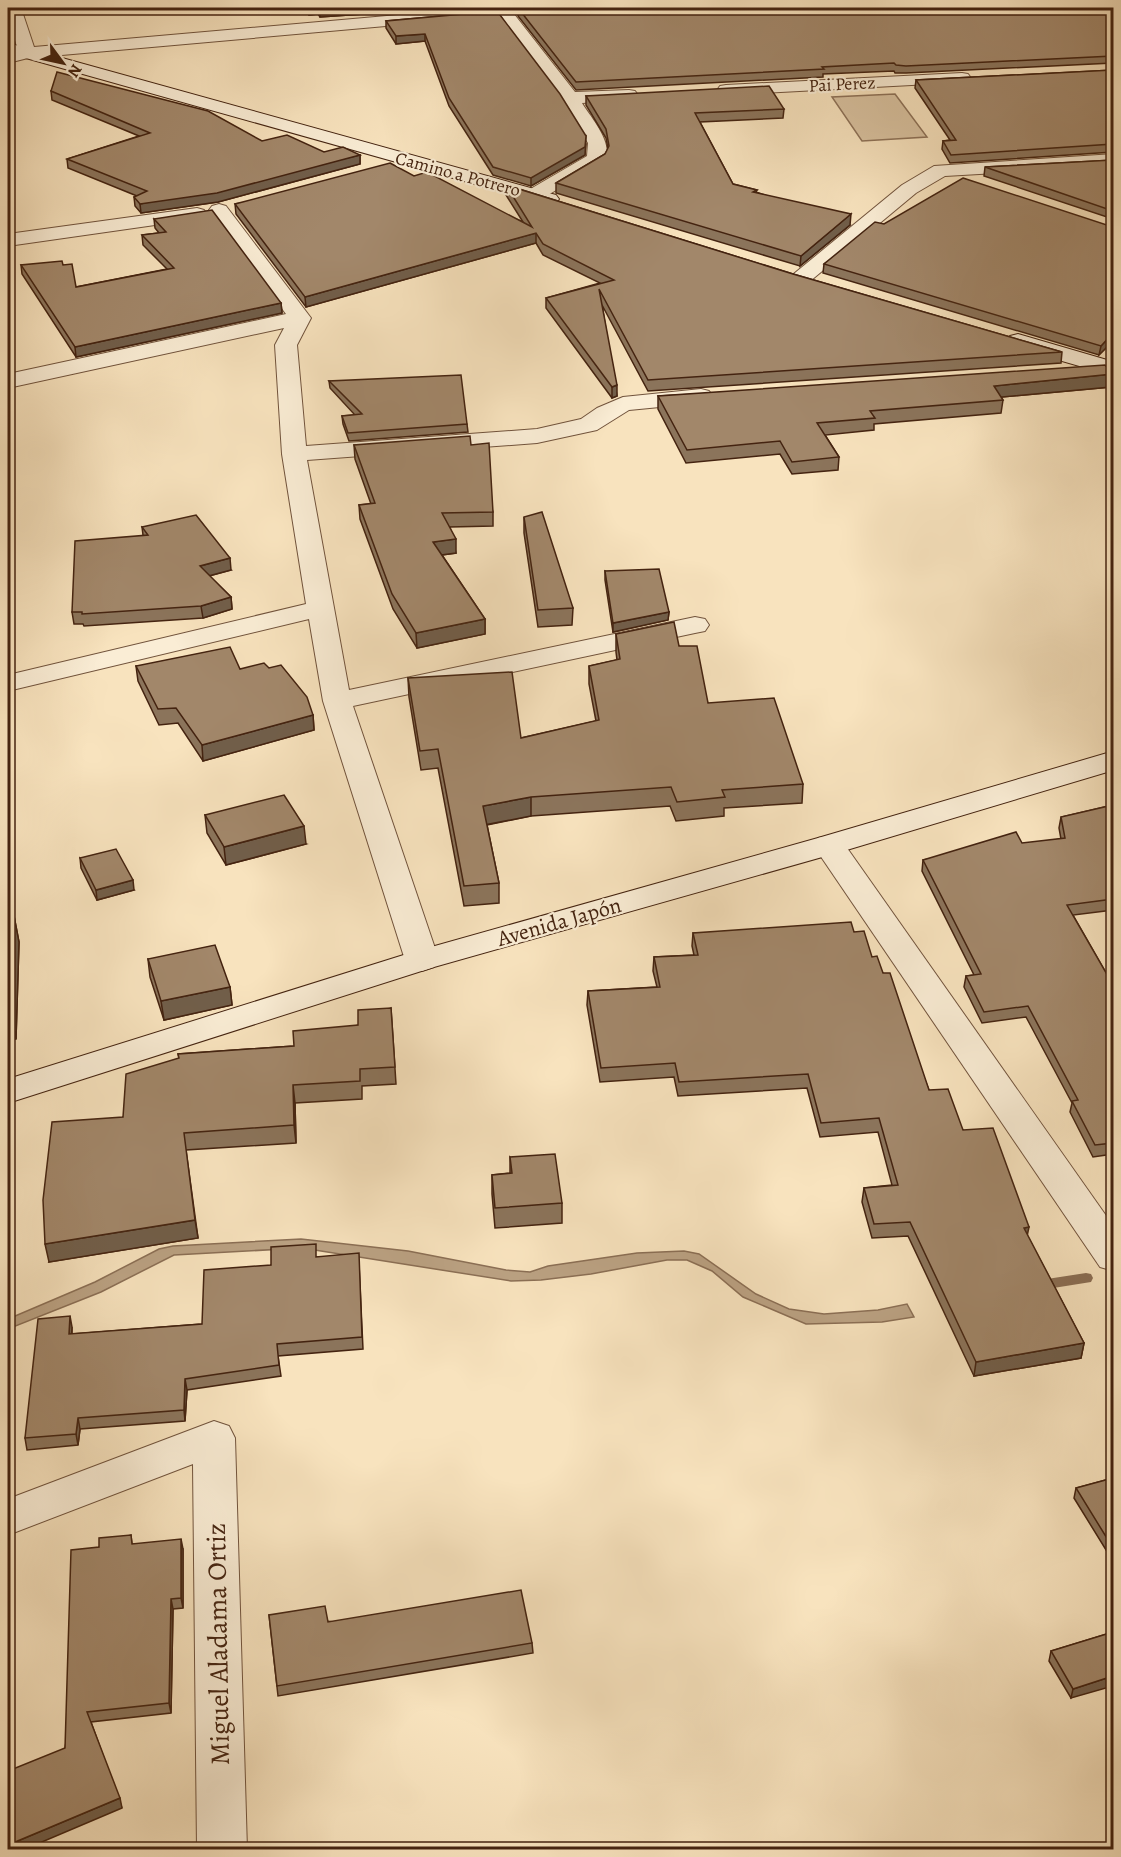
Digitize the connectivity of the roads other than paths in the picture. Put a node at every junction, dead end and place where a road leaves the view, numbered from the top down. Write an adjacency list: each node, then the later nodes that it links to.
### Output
1 (13, 8): 6 (street)
2 (502, 8): 3 (street); 5 (street); 10 (street)
3 (527, 8)
4 (258, 15): 5 (street)
5 (266, 31): 6 (street)
6 (14, 53): 11 (street, Camino a Potrero)
7 (984, 76): 8 (street, Pai Perez)
8 (712, 91)
9 (641, 95): 10 (street)
10 (570, 98): 16 (street)
11 (408, 160): 13 (street); 16 (street, Camino a Potrero)
12 (1113, 160): 14 (street)
13 (374, 169)
14 (941, 170): 15 (street); 20 (street)
15 (985, 185)
16 (534, 195): 17 (street, Camino a Potrero)
17 (568, 205)
18 (8, 240): 22 (street)
19 (779, 270): 20 (street)
20 (801, 277): 21 (street)
21 (824, 284)
22 (300, 318): 26 (street); 28 (street)
23 (996, 334): 24 (street)
24 (1112, 367): 25 (street)
25 (1051, 372)
26 (8, 381)
27 (718, 395): 28 (street)
28 (294, 454): 29 (street)
29 (322, 608): 31 (street); 32 (street)
30 (695, 625): 32 (street)
31 (8, 683)
32 (337, 701): 35 (street)
33 (1113, 760): 34 (street, Avenida Japón)
34 (829, 845): 35 (street, Avenida Japón); 37 (street)
35 (422, 960): 36 (street, Avenida Japón)
36 (8, 1091)
37 (1113, 1257)
38 (8, 1517): 39 (street, Miguel Aladama Ortiz)
39 (222, 1850)

